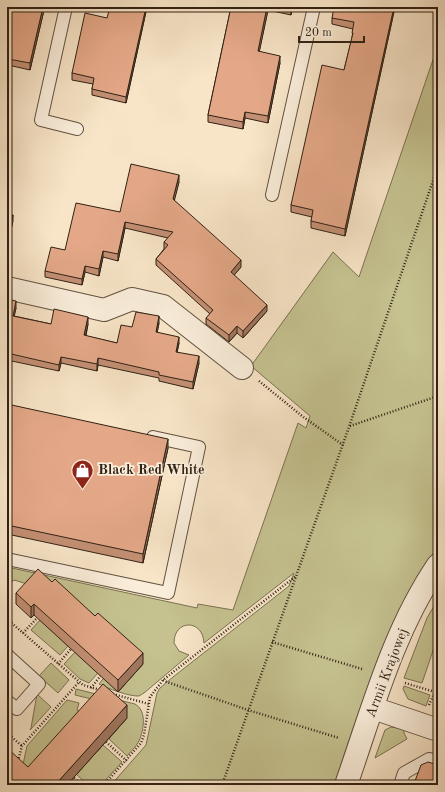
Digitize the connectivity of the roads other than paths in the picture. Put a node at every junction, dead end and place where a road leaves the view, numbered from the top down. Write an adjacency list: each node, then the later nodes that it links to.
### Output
1 (66, 7): 3 (lane)
2 (314, 7): 4 (lane)
3 (77, 129)
4 (272, 196)
5 (7, 288): 6 (street)
6 (242, 368)
7 (145, 436): 8 (lane)
8 (7, 559)
9 (438, 565): 12 (street, Armii Krajowej)
10 (7, 655): 11 (lane)
11 (7, 701)
12 (373, 708): 13 (street); 15 (street, Armii Krajowej)
13 (438, 730)
14 (438, 762): 16 (lane)
15 (346, 785)
16 (400, 785)

